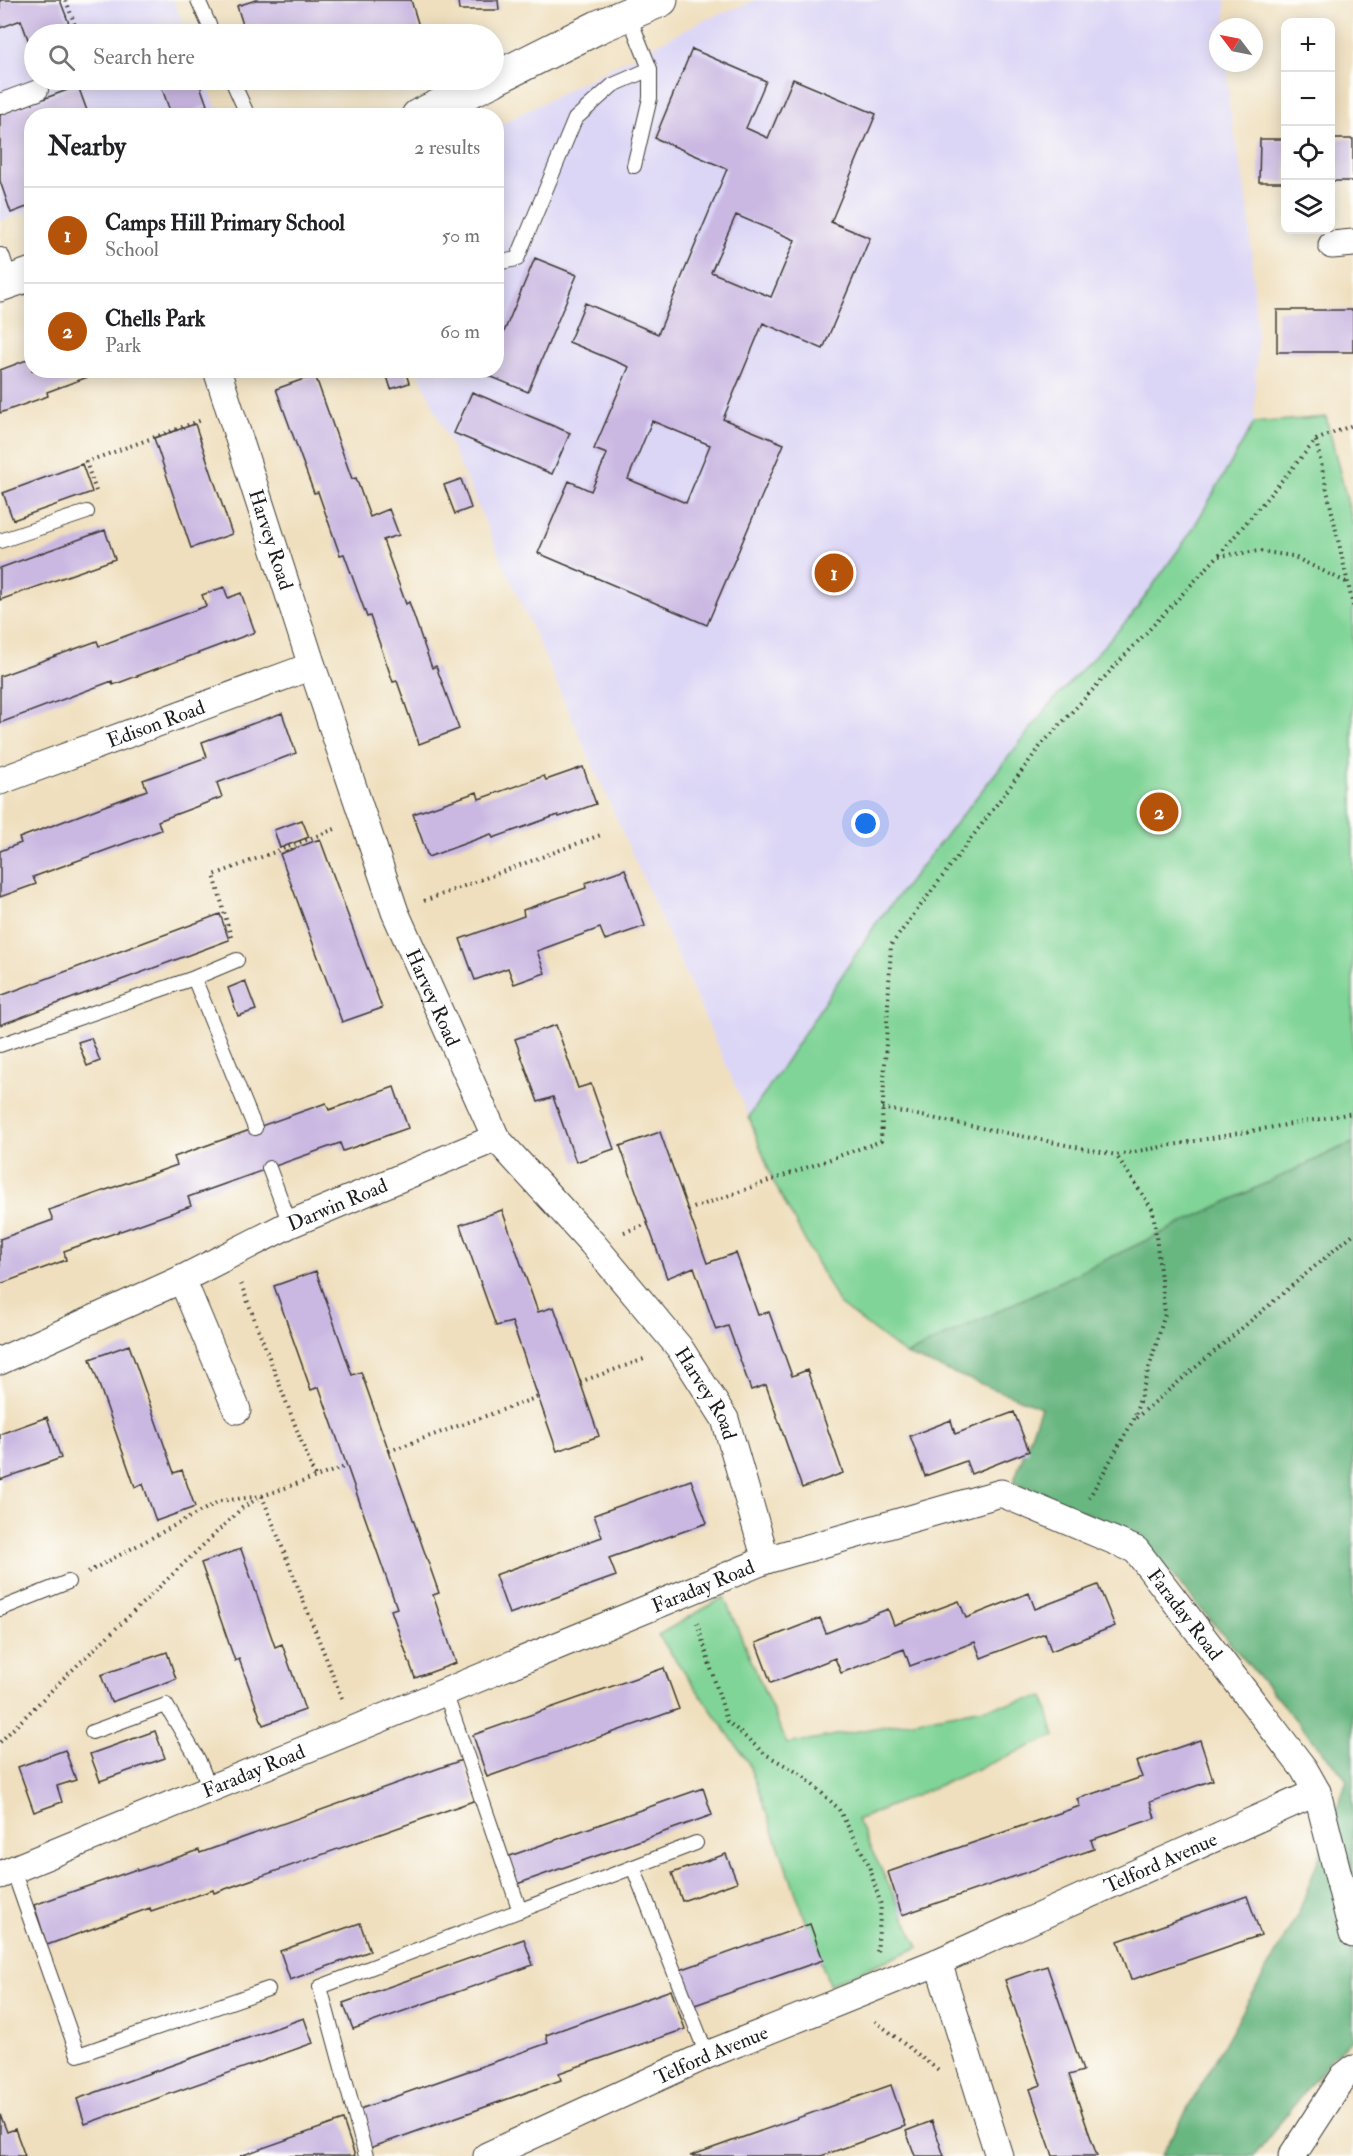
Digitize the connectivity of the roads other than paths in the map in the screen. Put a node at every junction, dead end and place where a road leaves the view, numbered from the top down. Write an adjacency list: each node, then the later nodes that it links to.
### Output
1 (198, 0): 4 (lane)
2 (661, 0): 3 (street)
3 (628, 14): 5 (lane); 6 (street)
4 (209, 24)
5 (650, 69): 13 (lane); 14 (lane)
6 (504, 74)
7 (38, 90): 10 (street)
8 (236, 90): 11 (lane)
9 (471, 90): 12 (street)
10 (0, 104)
11 (244, 108)
12 (434, 108)
13 (634, 166)
14 (504, 261)
15 (220, 378): 18 (street, Harvey Road)
16 (87, 512): 17 (lane)
17 (0, 541)
18 (312, 666): 19 (street, Edison Road); 24 (street, Harvey Road)
19 (0, 782)
20 (237, 960): 21 (lane)
21 (194, 978): 22 (lane); 23 (lane)
22 (0, 1046)
23 (255, 1128)
24 (496, 1138): 26 (street, Darwin Road); 30 (street, Harvey Road)
25 (269, 1168): 26 (lane)
26 (290, 1224): 27 (street, Darwin Road)
27 (182, 1279): 28 (street, Darwin Road); 29 (street)
28 (0, 1361)
29 (237, 1410)
30 (766, 1560): 33 (street, Faraday Road); 36 (street, Faraday Road)
31 (68, 1582): 32 (lane)
32 (0, 1609)
33 (445, 1692): 35 (street, Faraday Road); 40 (lane)
34 (92, 1732): 35 (lane)
35 (210, 1789): 39 (street, Faraday Road)
36 (1317, 1792): 41 (street, Faraday Road); 42 (street, Telford Avenue)
37 (696, 1843): 38 (lane)
38 (633, 1867): 40 (lane); 44 (lane)
39 (7, 1873): 43 (lane)
40 (520, 1911): 47 (lane)
41 (1353, 1935)
42 (938, 1962): 44 (street, Telford Avenue); 48 (street)
43 (268, 1989)
44 (707, 2055): 46 (street, Telford Avenue)
45 (1353, 2069): 49 (street)
46 (500, 2154)
47 (366, 2156)
48 (999, 2156)
49 (1292, 2156)

